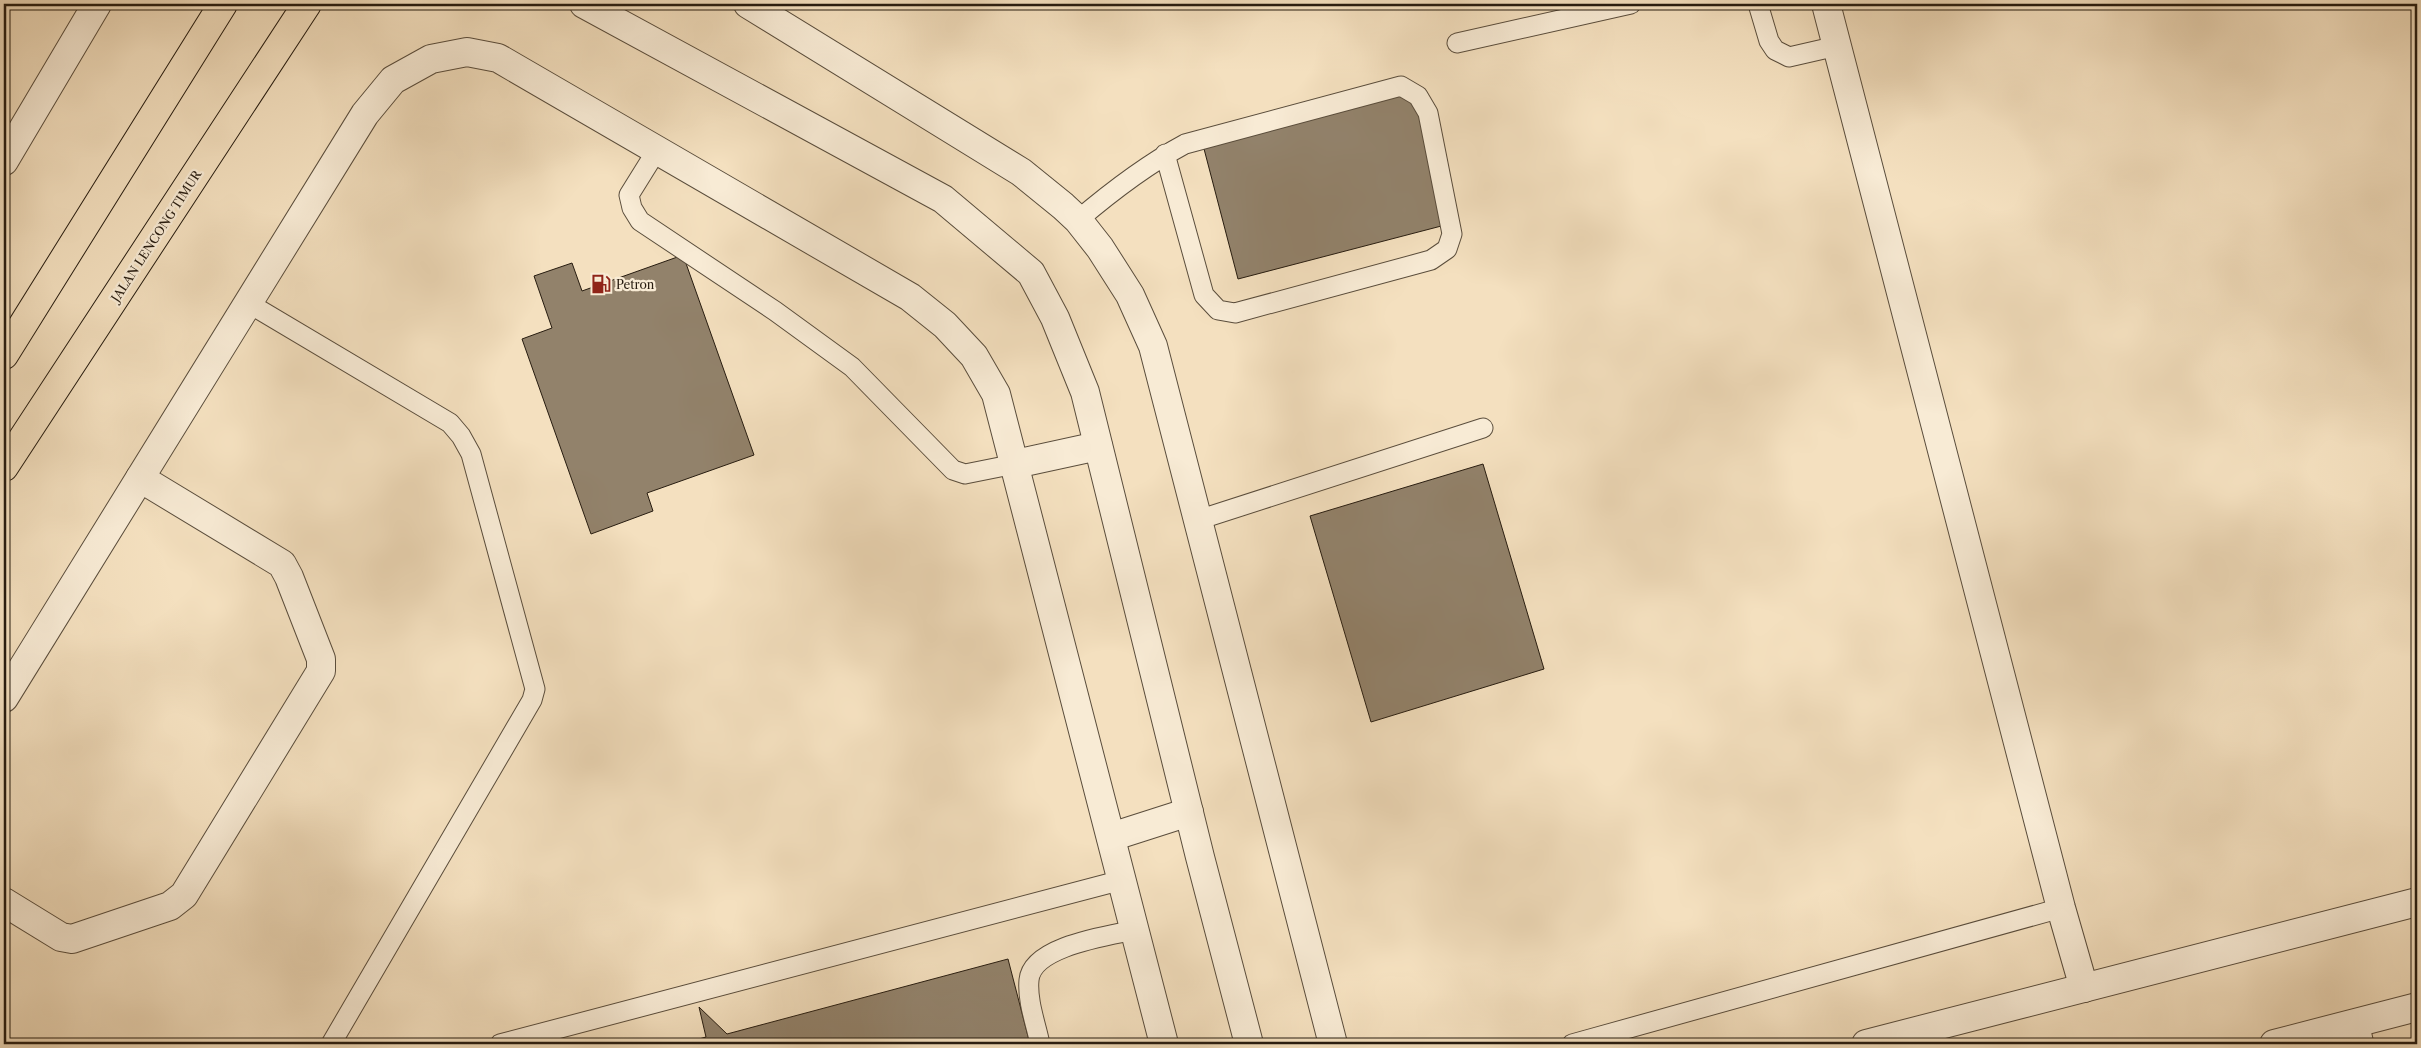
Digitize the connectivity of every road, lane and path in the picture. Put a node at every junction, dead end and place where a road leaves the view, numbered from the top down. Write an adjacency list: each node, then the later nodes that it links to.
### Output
1 (97, 4): 13 (street)
2 (223, 4): 16 (highway)
3 (306, 4): 20 (highway, JALAN LENCONG TIMUR)
4 (584, 4): 18 (street)
5 (748, 4): 14 (street)
6 (1630, 4): 9 (lane)
7 (1758, 4): 10 (lane)
8 (1826, 4): 10 (street)
9 (1457, 43)
10 (1837, 46): 29 (street)
11 (657, 150): 15 (street); 19 (street); 19 (lane)
12 (1165, 154): 12 (lane); 14 (lane)
13 (4, 161)
14 (1078, 220): 22 (street)
15 (248, 303): 21 (street); 34 (lane)
16 (4, 355)
17 (1483, 428): 22 (lane)
18 (1098, 446): 19 (street); 24 (street)
19 (1015, 464): 25 (street)
20 (4, 467)
21 (140, 478): 23 (street); 27 (street)
22 (1198, 520): 39 (street)
23 (4, 698)
24 (1189, 812): 25 (street); 38 (street)
25 (1111, 837): 26 (street)
26 (1122, 880): 30 (street); 35 (lane)
27 (4, 902)
28 (2417, 902): 31 (street)
29 (2061, 908): 31 (street); 40 (lane)
30 (1134, 930): 36 (lane); 37 (street)
31 (2084, 988): 41 (street)
32 (2417, 1007): 33 (street)
33 (2362, 1033): 42 (street)
34 (330, 1044)
35 (500, 1044)
36 (1040, 1044)
37 (1164, 1044)
38 (1249, 1044)
39 (1333, 1044)
40 (1572, 1044)
41 (1866, 1044)
42 (2274, 1044)

